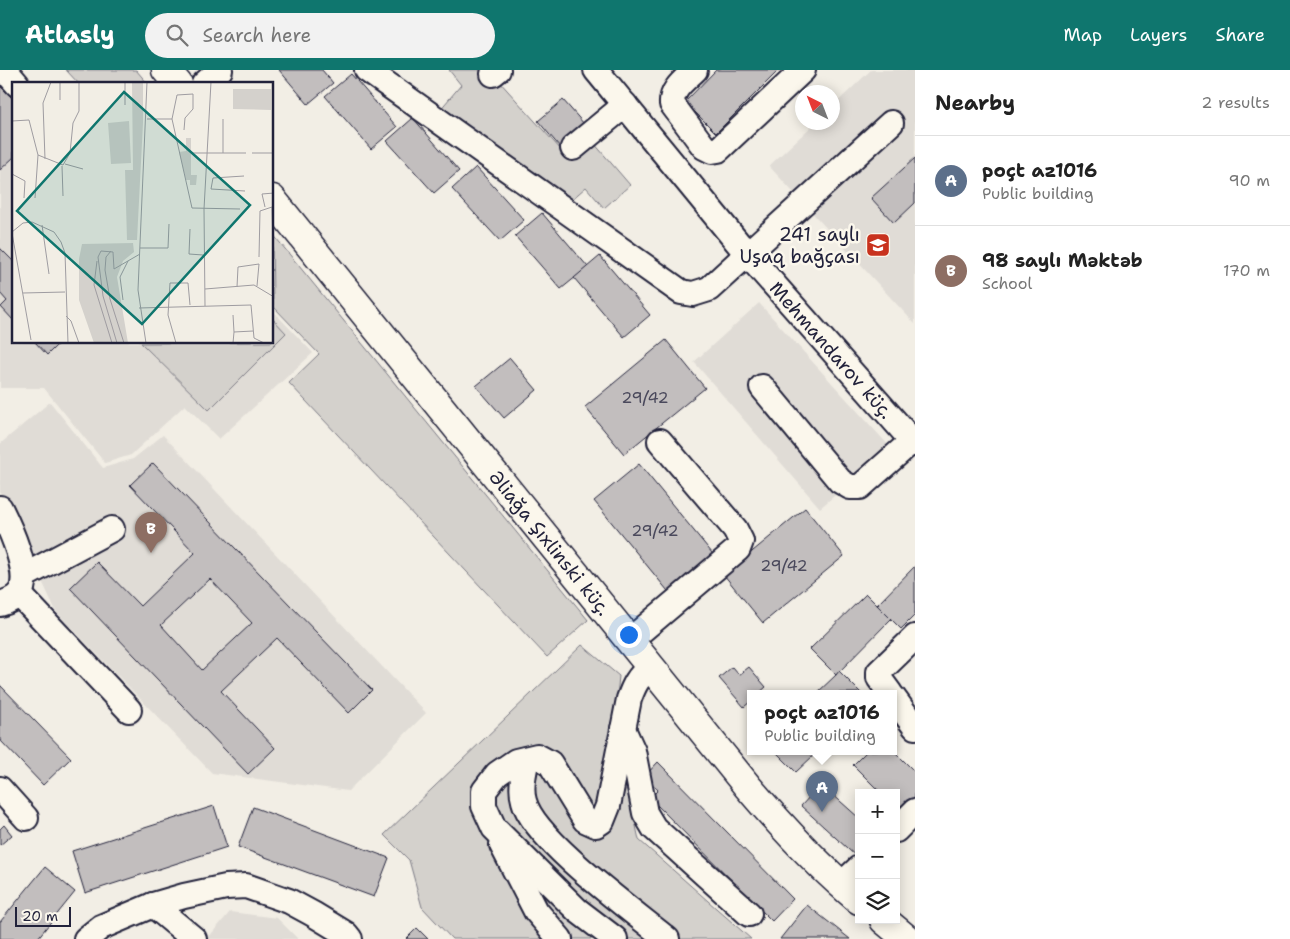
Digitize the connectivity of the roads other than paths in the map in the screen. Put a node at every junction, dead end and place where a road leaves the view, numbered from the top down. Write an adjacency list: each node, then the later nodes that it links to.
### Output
1 (4, 70): 8 (street)
2 (166, 70): 9 (main road)
3 (220, 70): 10 (street)
4 (367, 70): 17 (street)
5 (596, 70): 11 (street, Mehmandarov küç.)
6 (695, 70): 13 (street)
7 (803, 70): 13 (street)
8 (15, 82)
9 (176, 82)
10 (206, 82)
11 (625, 105): 14 (street); 15 (street, Mehmandarov küç.)
12 (891, 123): 17 (street)
13 (695, 136): 15 (street)
14 (573, 148)
15 (670, 159): 17 (street, Mehmandarov küç.)
16 (274, 201): 25 (main road, Əliağa Şıxlinski küç.)
17 (747, 254): 20 (street, Mehmandarov küç.)
18 (762, 387): 20 (street)
19 (660, 441): 25 (street)
20 (913, 443)
21 (0, 508): 23 (street)
22 (112, 529): 23 (street)
23 (14, 591): 29 (street)
24 (915, 636): 27 (street)
25 (629, 641): 26 (main road, Əliağa Şıxlinski küç.)
26 (650, 667): 31 (street); 38 (main road, Əliağa Şıxlinski küç.)
27 (888, 690)
28 (897, 702): 30 (street)
29 (129, 710)
30 (915, 727)
31 (623, 729): 32 (street); 40 (street)
32 (527, 758): 37 (street); 47 (street)
33 (0, 788): 35 (street)
34 (915, 811): 36 (street)
35 (26, 818)
36 (900, 826)
37 (494, 828): 45 (street); 46 (street)
38 (853, 884)
39 (153, 905): 42 (street); 43 (street); 44 (street)
40 (749, 914)
41 (889, 924): 48 (main road)
42 (86, 939)
43 (194, 939)
44 (350, 939)
45 (560, 939)
46 (615, 939)
47 (667, 939)
48 (907, 939)

